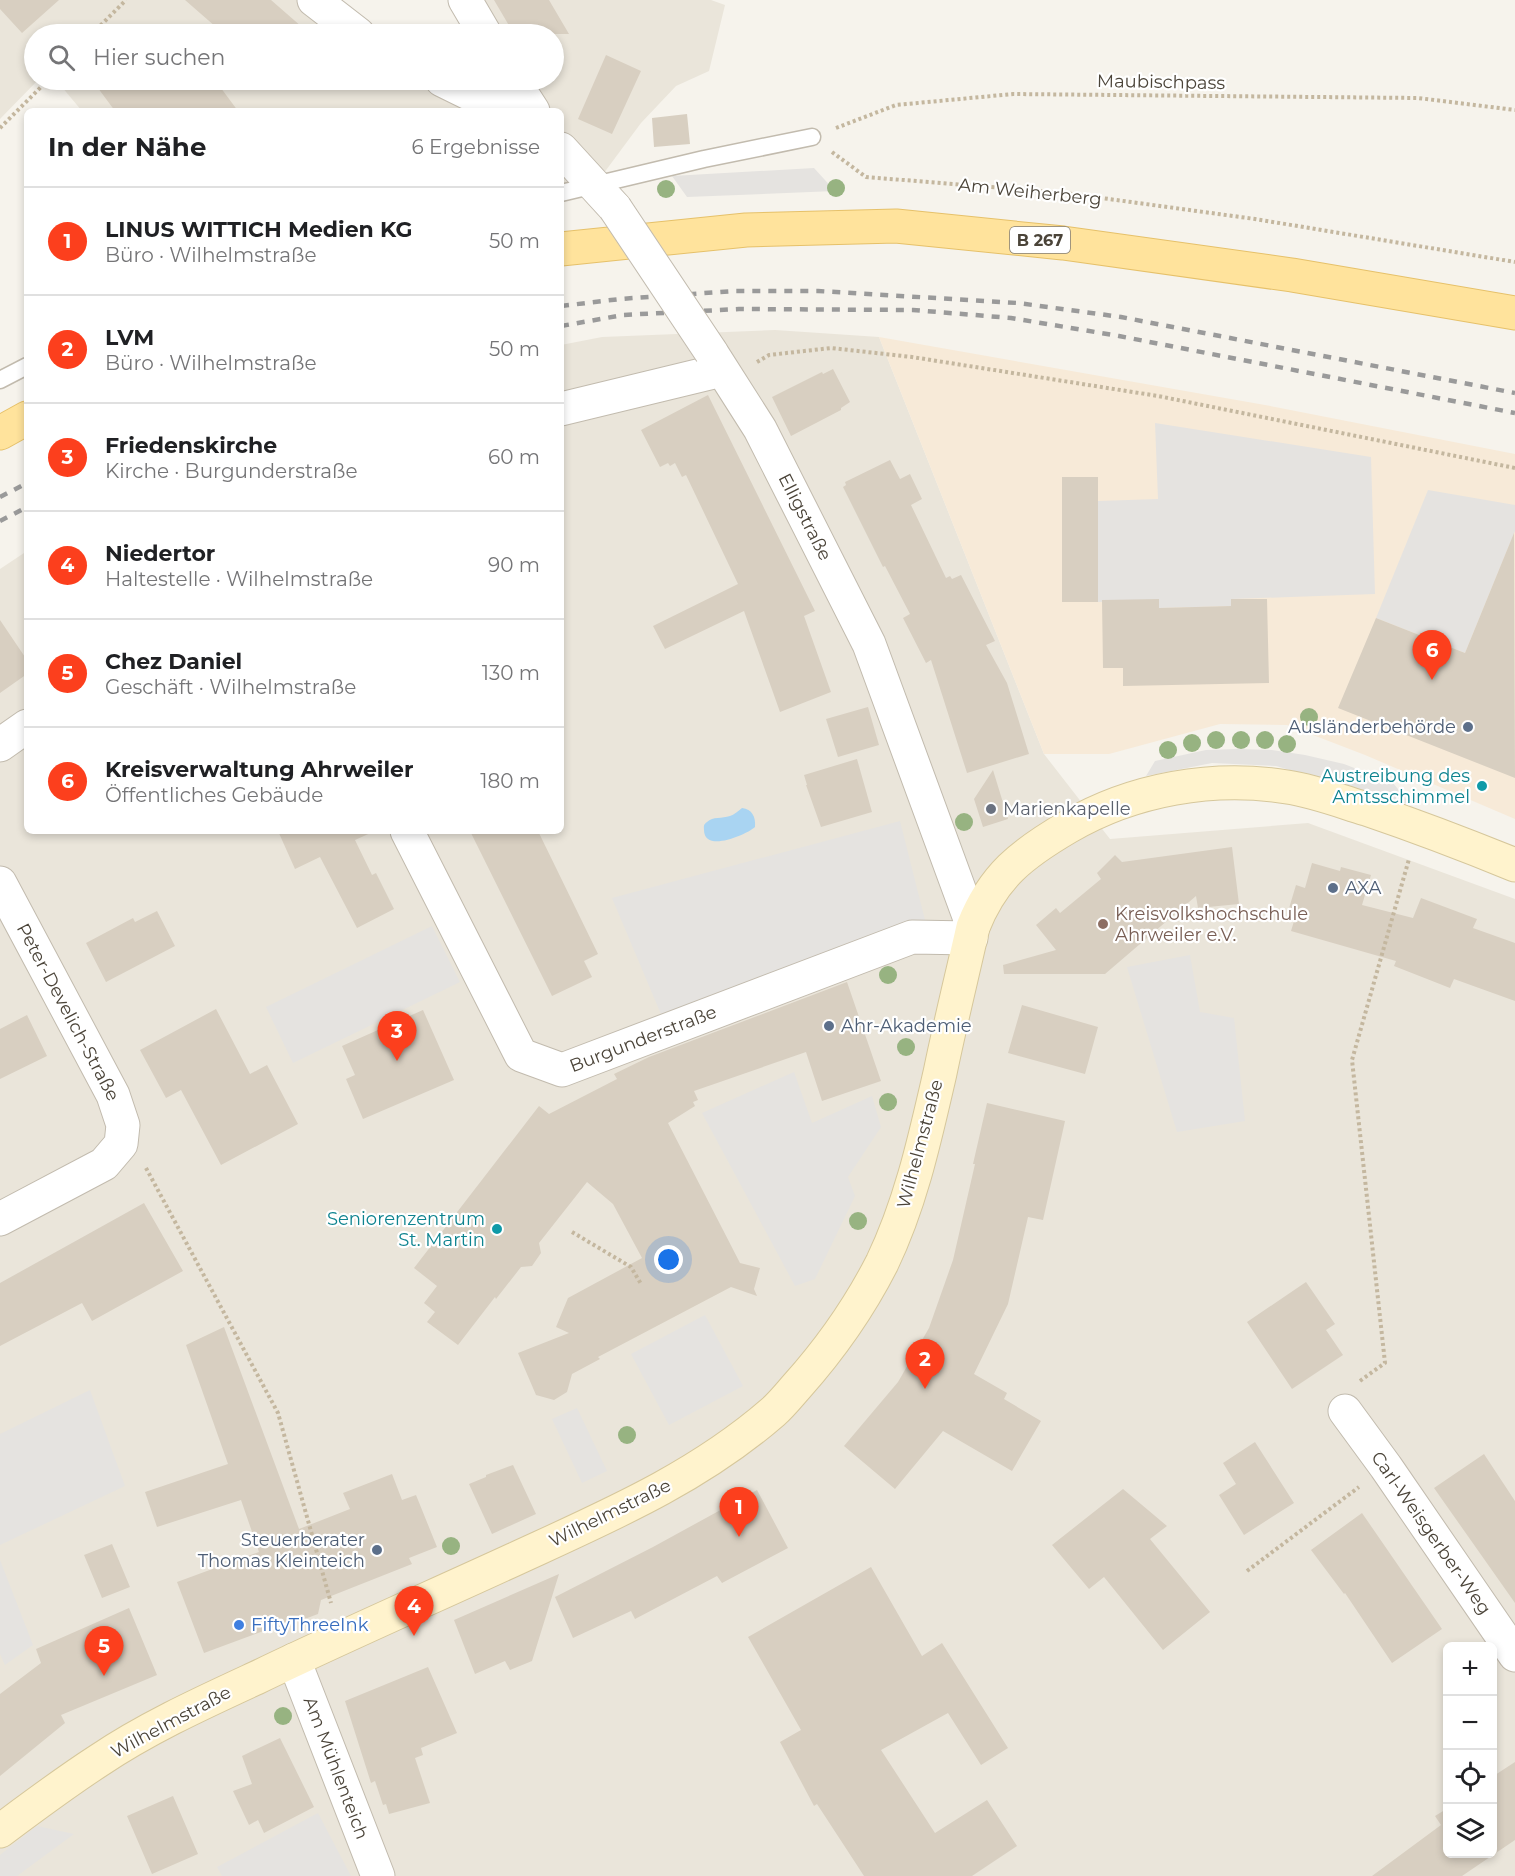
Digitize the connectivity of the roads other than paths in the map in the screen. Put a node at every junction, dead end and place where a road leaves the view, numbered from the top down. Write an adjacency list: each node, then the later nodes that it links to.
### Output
1 (314, 0): 3 (street)
2 (465, 0): 4 (street)
3 (345, 24)
4 (479, 24)
5 (462, 90): 7 (street)
6 (519, 90): 8 (street)
7 (499, 108)
8 (531, 108)
9 (812, 137): 12 (lane)
10 (564, 151): 12 (street, Elligstraße)
11 (564, 193): 12 (lane)
12 (605, 197): 15 (street, Elligstraße, bridge)
13 (564, 249): 14 (main road, B 267)
14 (1515, 313)
15 (720, 367): 18 (street); 26 (street, Elligstraße)
16 (24, 368): 17 (lane)
17 (0, 380)
18 (564, 408)
19 (24, 420): 20 (main road)
20 (0, 433)
21 (24, 728): 22 (street)
22 (0, 745)
23 (409, 834): 26 (street, Burgunderstraße)
24 (1515, 865): 26 (main road, Wilhelmstraße)
25 (0, 884): 27 (street, Peter-Develich-Straße)
26 (972, 933): 30 (main road, Wilhelmstraße)
27 (0, 1220)
28 (1345, 1411): 29 (street, Carl-Weisgerber-Weg)
29 (1515, 1655)
30 (294, 1660): 31 (main road, Wilhelmstraße); 32 (street, Am Mühlenteich)
31 (0, 1832)
32 (378, 1876)

